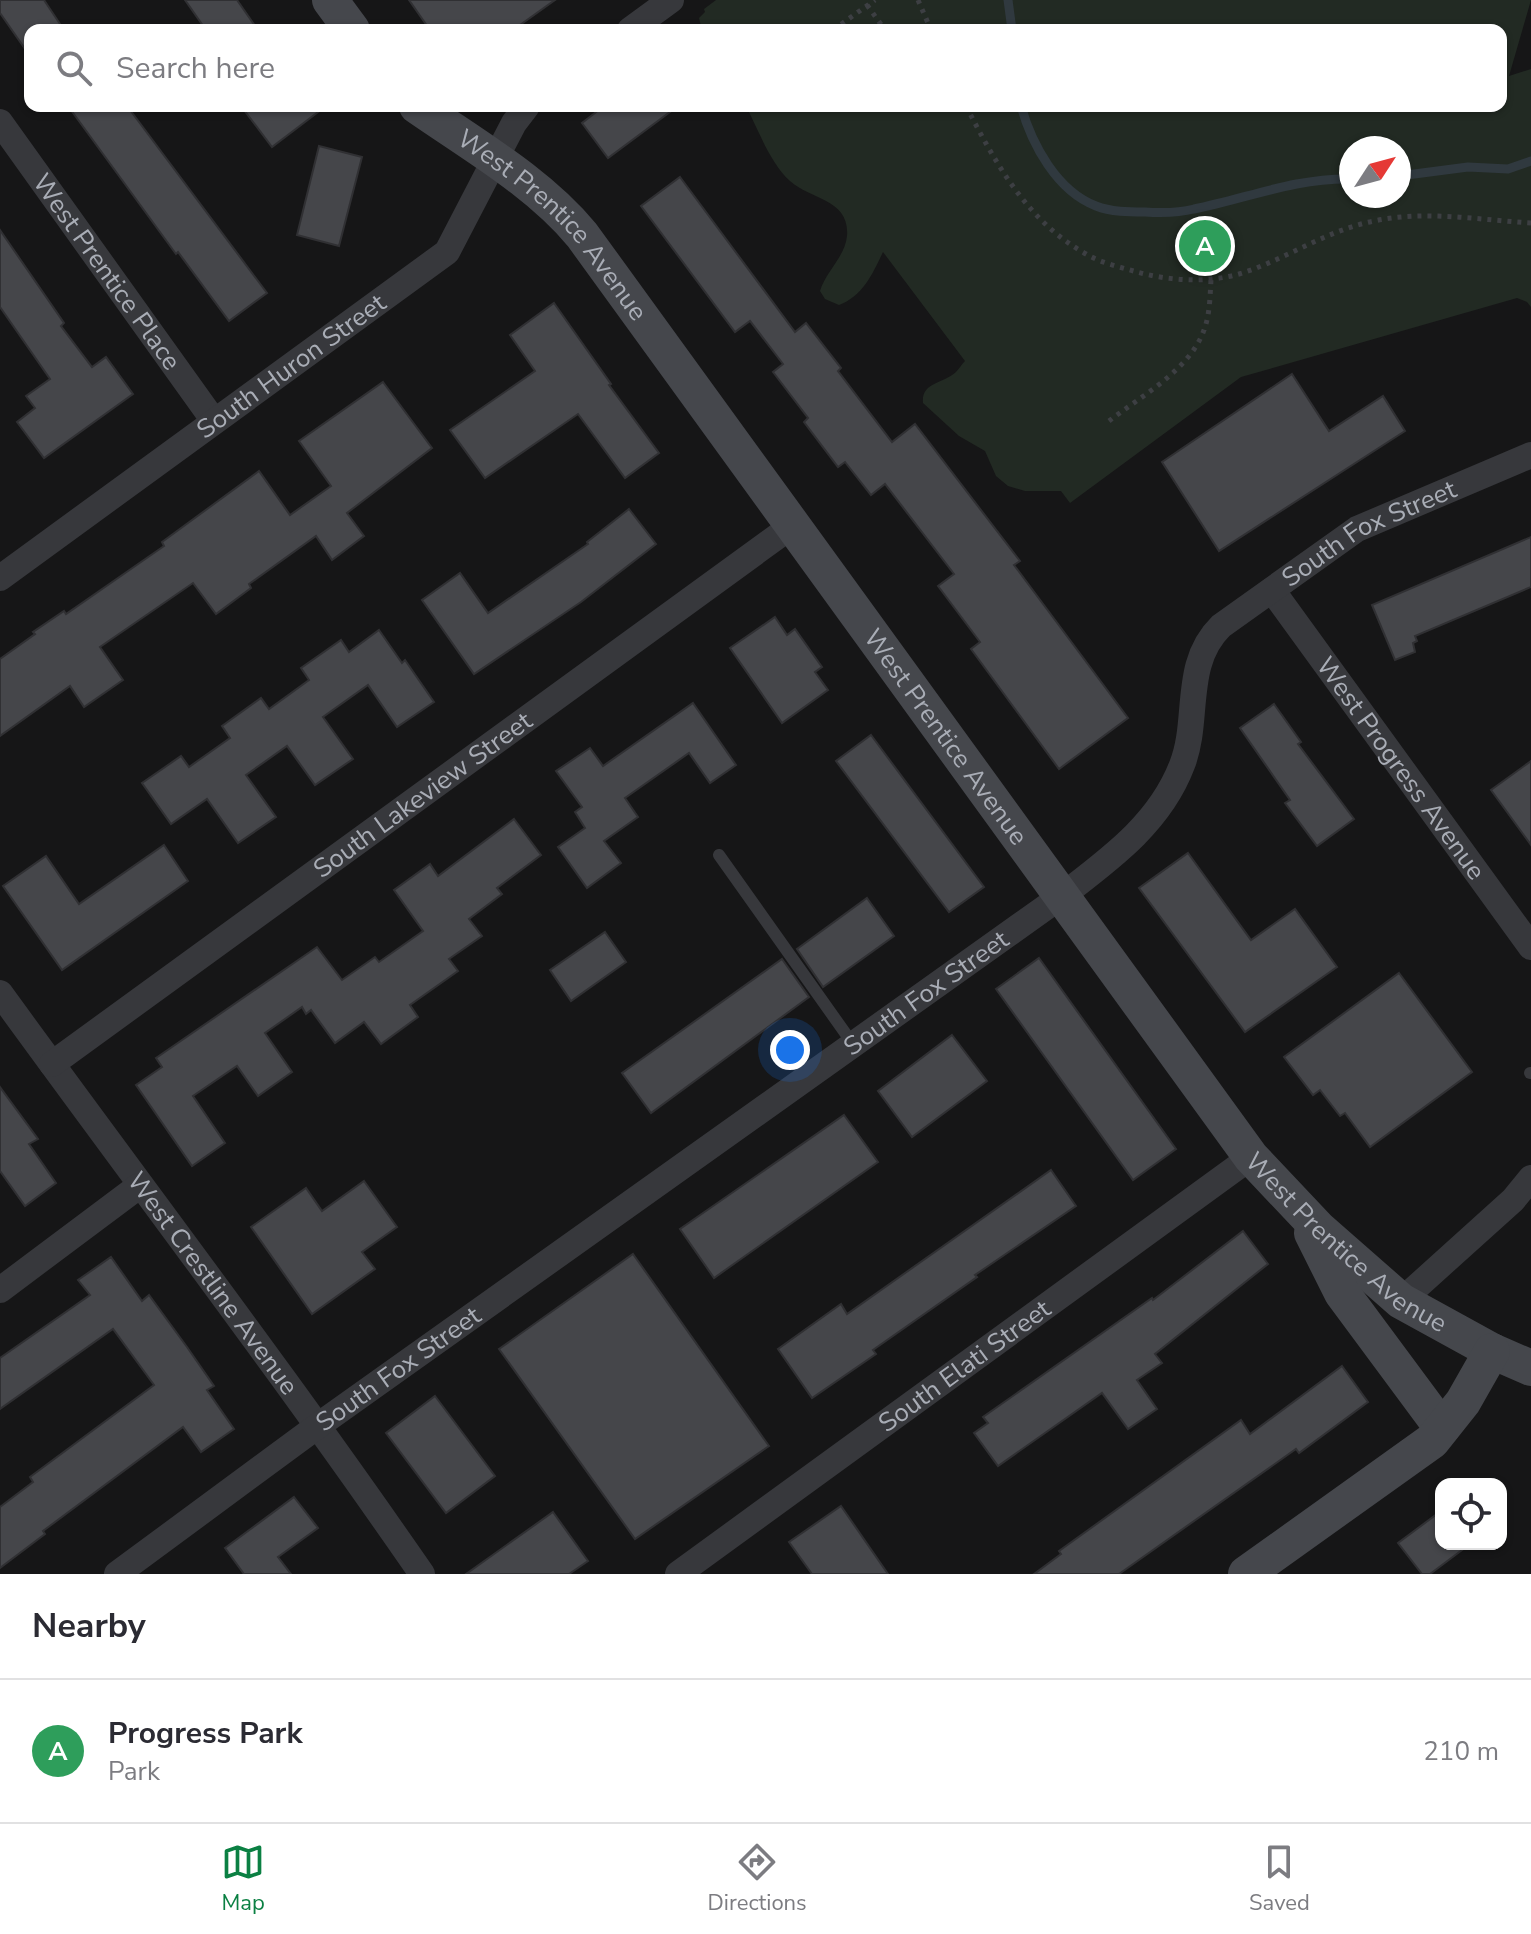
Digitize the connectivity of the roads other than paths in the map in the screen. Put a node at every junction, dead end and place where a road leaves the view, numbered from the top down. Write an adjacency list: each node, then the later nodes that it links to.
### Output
1 (330, 0): 3 (street)
2 (671, 0): 4 (street)
3 (348, 24)
4 (638, 24)
5 (426, 112): 8 (street, West Prentice Avenue)
6 (522, 112): 8 (street, South Huron Street)
7 (0, 122): 9 (street, West Prentice Place)
8 (495, 161): 9 (street, South Huron Street); 11 (street, West Prentice Avenue)
9 (214, 421): 12 (street, South Huron Street)
10 (1531, 455): 13 (street, South Fox Street)
11 (793, 525): 15 (street, West Prentice Avenue); 19 (street, South Lakeview Street)
12 (0, 578)
13 (1272, 590): 15 (street, South Fox Street); 16 (street, West Progress Avenue)
14 (719, 855): 18 (lane)
15 (1063, 895): 18 (street, South Fox Street); 20 (street, West Prentice Avenue)
16 (1531, 947)
17 (0, 993): 19 (street, West Crestline Avenue)
18 (853, 1044): 28 (street, South Fox Street)
19 (52, 1064): 22 (street, West Crestline Avenue)
20 (1251, 1157): 23 (street, West Prentice Avenue); 32 (street, South Elati Street)
21 (1531, 1178): 25 (street)
22 (139, 1186): 24 (street); 28 (street, West Crestline Avenue)
23 (1300, 1210): 25 (street, West Prentice Avenue); 29 (street)
24 (0, 1290)
25 (1401, 1301): 26 (street, West Prentice Avenue)
26 (1492, 1351): 27 (street, West Prentice Avenue); 29 (street)
27 (1531, 1368)
28 (319, 1425): 30 (street, South Fox Street); 31 (street, West Crestline Avenue)
29 (1442, 1428): 33 (street)
30 (117, 1574)
31 (422, 1574)
32 (678, 1574)
33 (1246, 1574)

